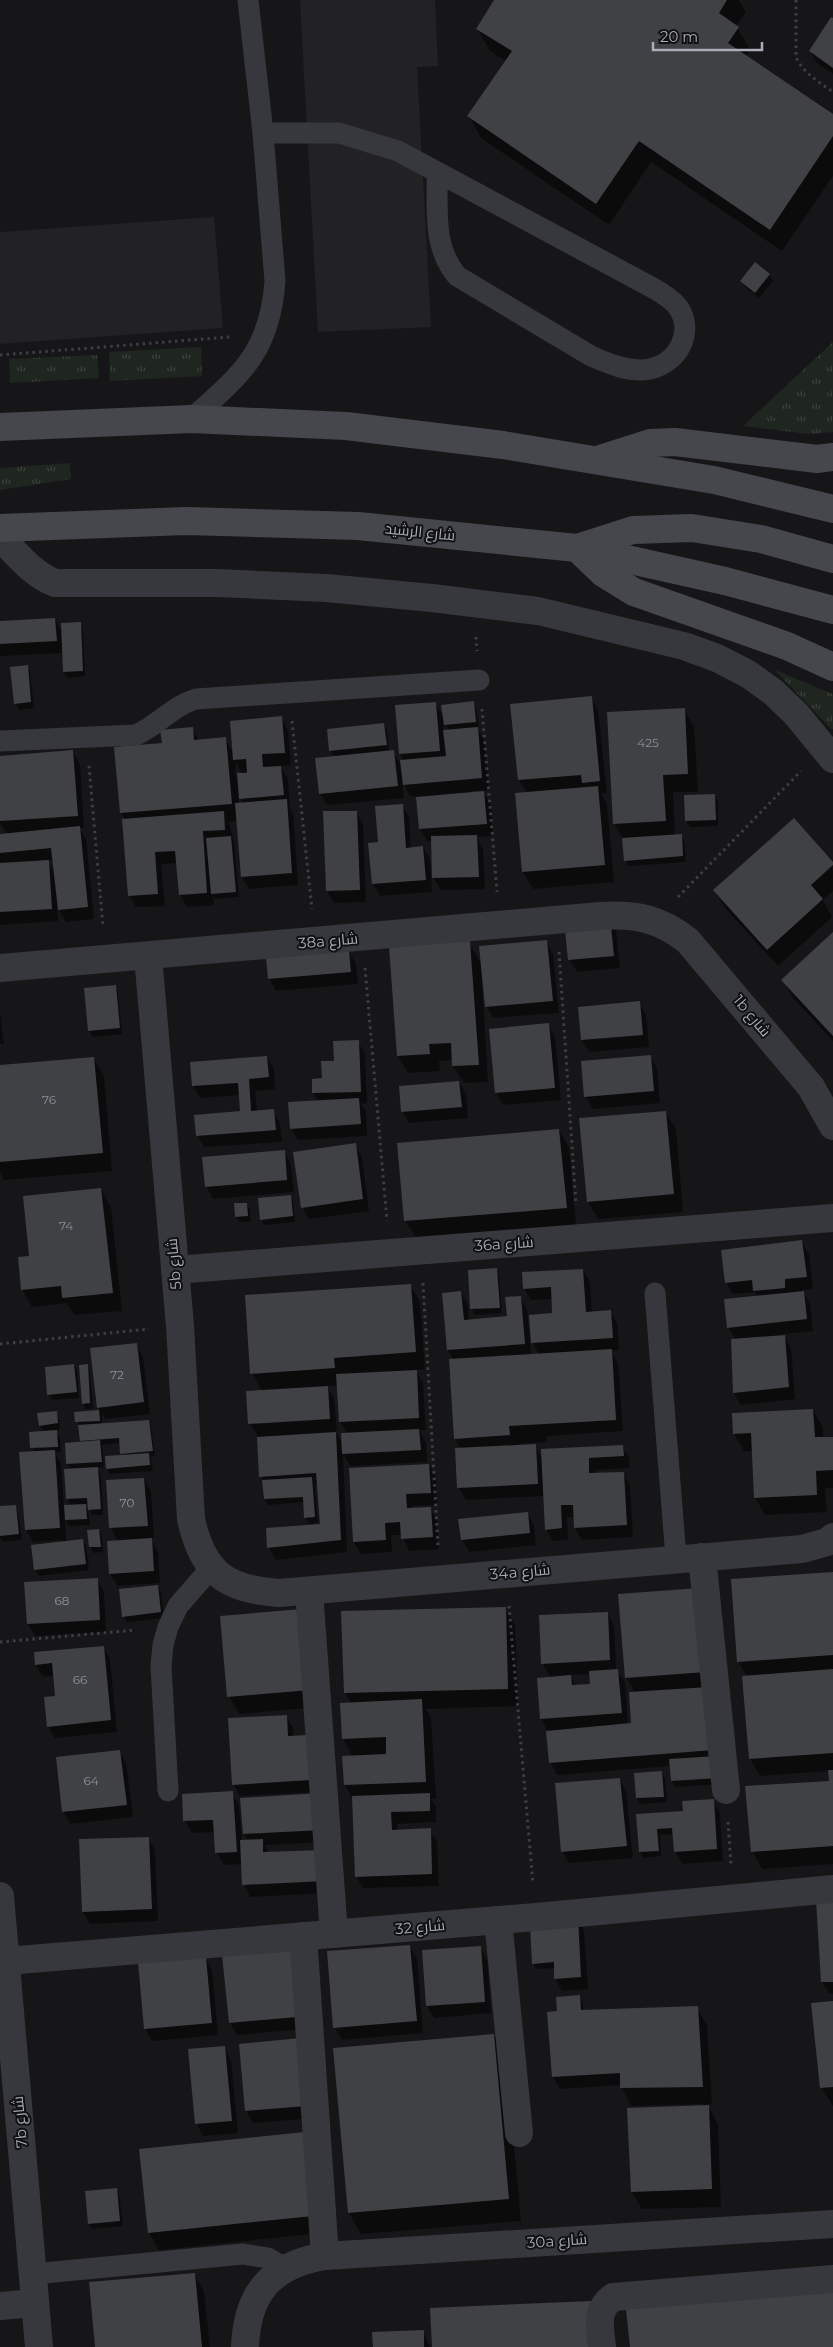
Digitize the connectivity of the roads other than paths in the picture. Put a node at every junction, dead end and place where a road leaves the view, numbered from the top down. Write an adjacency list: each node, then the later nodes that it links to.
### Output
1 (248, 0): 2 (lane)
2 (263, 133): 3 (lane); 4 (lane)
3 (437, 172): 3 (lane)
4 (191, 419): 5 (main road); 7 (main road)
5 (0, 427)
6 (833, 457): 7 (main road)
7 (597, 460): 8 (main road)
8 (833, 509)
9 (0, 528): 11 (main road, شارع الرشيد)
10 (0, 536): 17 (street)
11 (578, 548): 12 (main road); 13 (main road, شارع الرشيد); 14 (main road)
12 (833, 559)
13 (833, 610)
14 (833, 667)
15 (479, 680): 16 (lane)
16 (0, 741)
17 (828, 754)
18 (655, 921): 19 (street, 38a شارع); 21 (street, 1b شارع)
19 (148, 956): 20 (street, 38a شارع); 23 (street, 5b شارع)
20 (0, 968)
21 (830, 1113)
22 (833, 1218): 23 (street, 36a شارع)
23 (175, 1270): 27 (street, 5b شارع)
24 (655, 1293): 26 (lane)
25 (833, 1537): 26 (street, 34a شارع)
26 (689, 1557): 28 (street, 34a شارع); 29 (street)
27 (211, 1568): 28 (street, 34a شارع); 30 (lane)
28 (309, 1591): 34 (street)
29 (726, 1790)
30 (168, 1791)
31 (833, 1889): 33 (street, شارع 32)
32 (0, 1896): 36 (street, 7b شارع)
33 (498, 1920): 34 (street, شارع 32); 37 (street)
34 (334, 1934): 35 (street, شارع 32)
35 (303, 1936): 36 (street, شارع 32); 39 (street)
36 (6, 1961): 41 (street, 7b شارع)
37 (519, 2133)
38 (833, 2224): 39 (street, 30a شارع)
39 (325, 2256): 40 (street, 30a شارع)
40 (284, 2268): 41 (lane); 46 (street)
41 (34, 2274): 43 (street, 7b شارع)
42 (833, 2279): 47 (street)
43 (35, 2303): 44 (street); 45 (street, 7b شارع)
44 (0, 2306)
45 (39, 2347)
46 (244, 2347)
47 (602, 2347)

